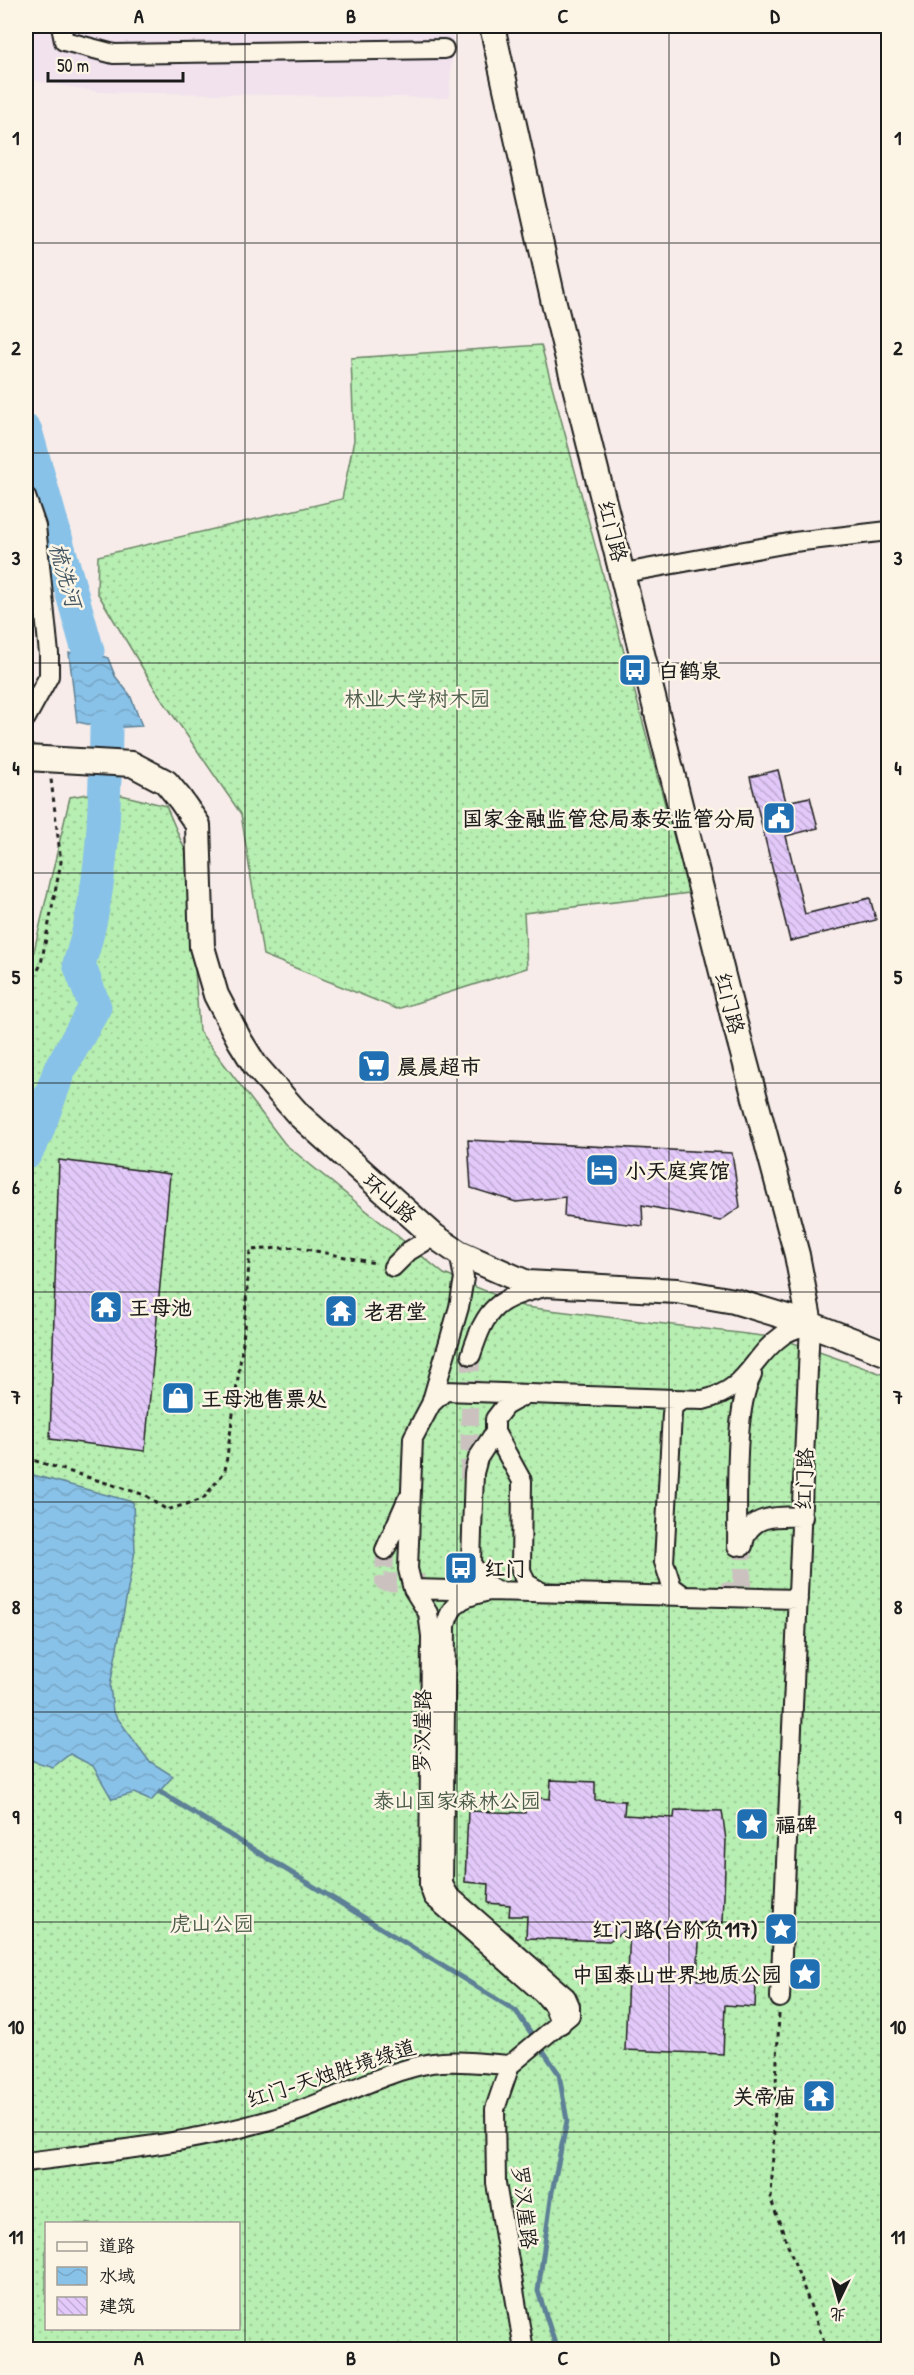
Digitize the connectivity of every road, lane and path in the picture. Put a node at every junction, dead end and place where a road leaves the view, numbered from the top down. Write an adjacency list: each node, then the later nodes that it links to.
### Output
1 (61, 26): 3 (street)
2 (492, 26): 6 (main road, 红门路)
3 (444, 49)
4 (26, 497): 7 (street)
5 (888, 531): 6 (street)
6 (624, 573): 14 (main road, 红门路)
7 (26, 718)
8 (37, 759): 9 (path); 10 (main road, 环山路)
9 (26, 994)
10 (434, 1236): 11 (main road, 环山路); 12 (street)
11 (459, 1253): 13 (main road, 环山路); 20 (street)
12 (393, 1267): 22 (path)
13 (555, 1285): 14 (main road, 环山路); 16 (street)
14 (810, 1324): 15 (main road, 环山路); 17 (street); 24 (street, 红门路)
15 (888, 1354)
16 (471, 1355)
17 (759, 1362): 19 (street); 24 (street)
18 (524, 1395): 19 (street); 20 (street); 21 (street)
19 (682, 1400): 29 (street)
20 (431, 1404): 23 (street)
21 (495, 1432): 27 (street); 28 (street)
22 (26, 1458)
23 (411, 1487): 25 (street); 26 (street, 罗汉崖路)
24 (803, 1517): 30 (street, 红门路)
25 (385, 1550)
26 (414, 1589): 27 (street); 32 (street, 罗汉崖路)
27 (494, 1590): 28 (street); 32 (street, 罗汉崖路)
28 (538, 1590): 29 (street)
29 (683, 1595): 30 (street)
30 (798, 1599): 31 (street, 红门路)
31 (780, 1998): 37 (path)
32 (561, 2024): 33 (street)
33 (510, 2065): 34 (street, 红门-天烛胜境绿道); 36 (street, 罗汉崖路)
34 (26, 2162)
35 (888, 2347): 38 (path)
36 (524, 2349)
37 (828, 2349)
38 (883, 2349)

